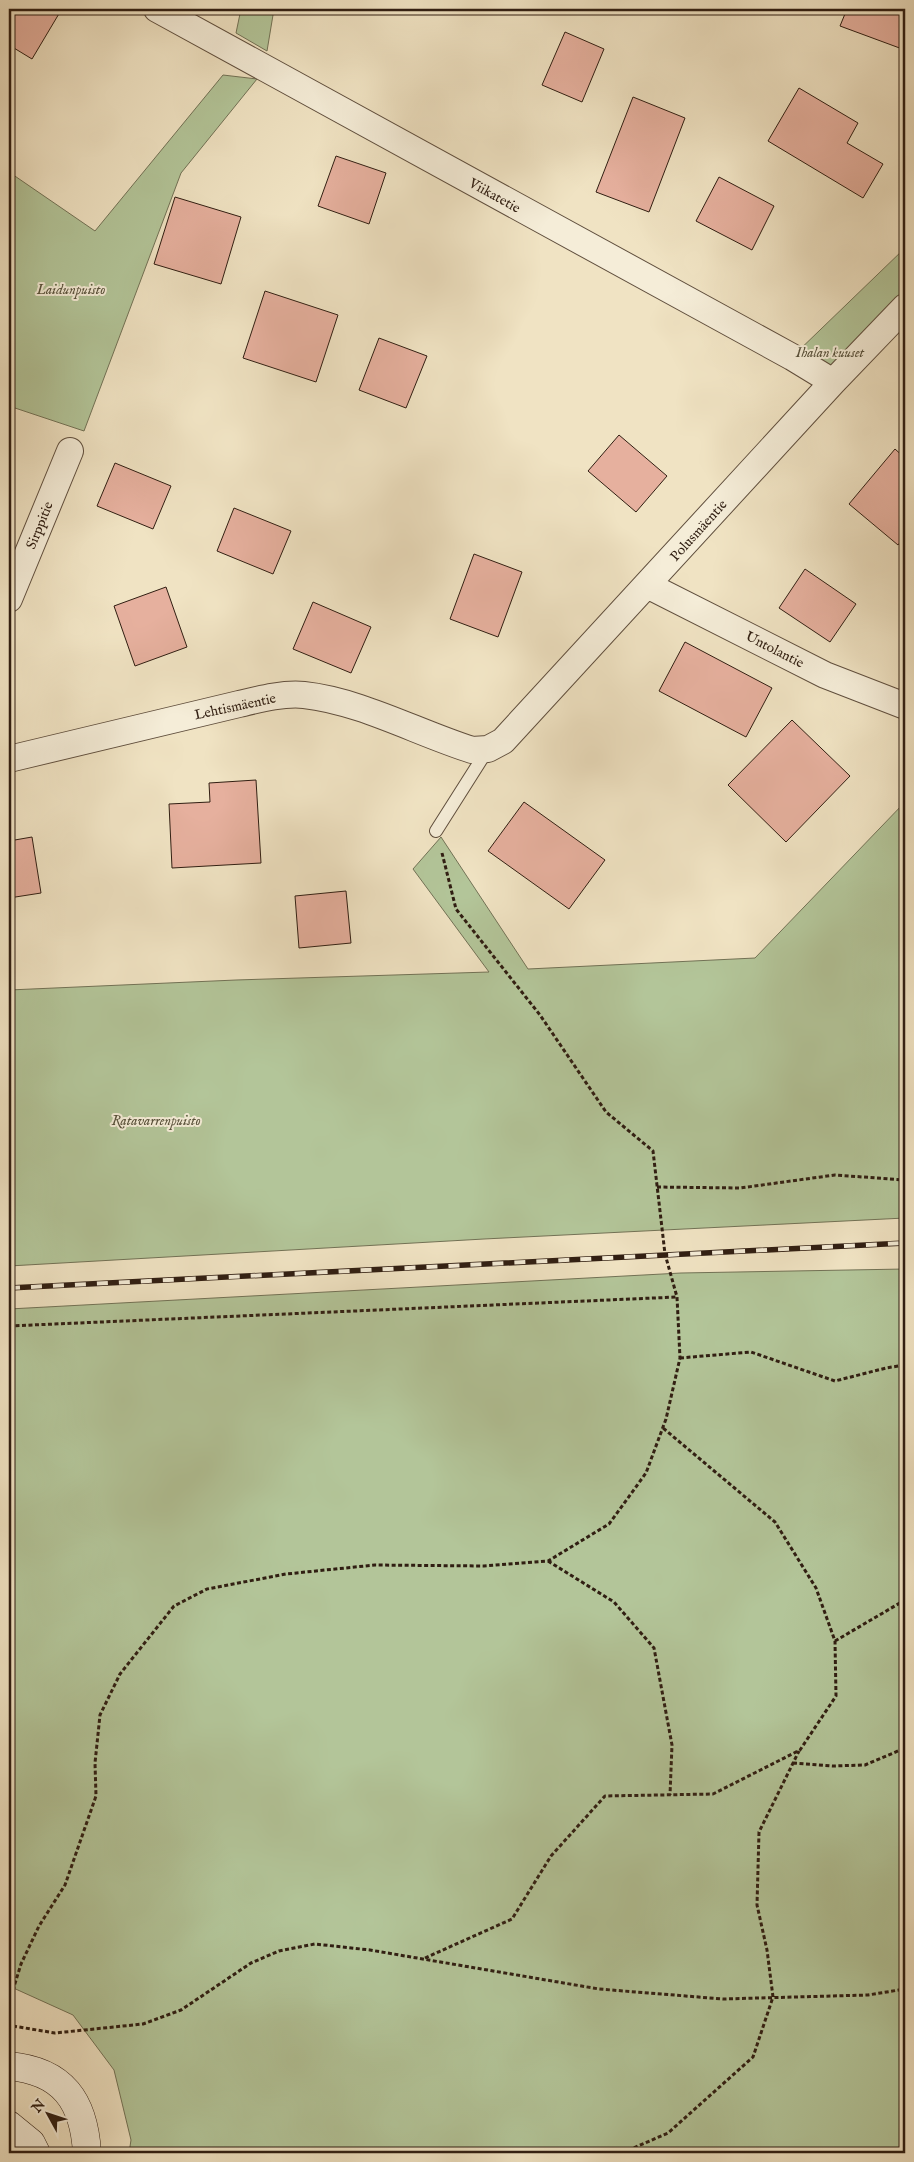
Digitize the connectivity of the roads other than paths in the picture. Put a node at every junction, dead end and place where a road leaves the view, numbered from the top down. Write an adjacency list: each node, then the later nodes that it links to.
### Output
1 (157, 9): 3 (street, Viikatetie)
2 (905, 307): 3 (street, Polusmäentie)
3 (833, 382): 5 (street, Polusmäentie)
4 (70, 451): 6 (street, Sirppitie)
5 (647, 585): 7 (street, Untolantie); 8 (street, Polusmäentie)
6 (9, 598)
7 (905, 706)
8 (488, 749): 9 (street, Lehtismäentie); 10 (lane)
9 (9, 759)
10 (436, 831)
11 (9, 2066): 13 (street)
12 (9, 2125): 14 (street)
13 (87, 2152)
14 (36, 2153)

